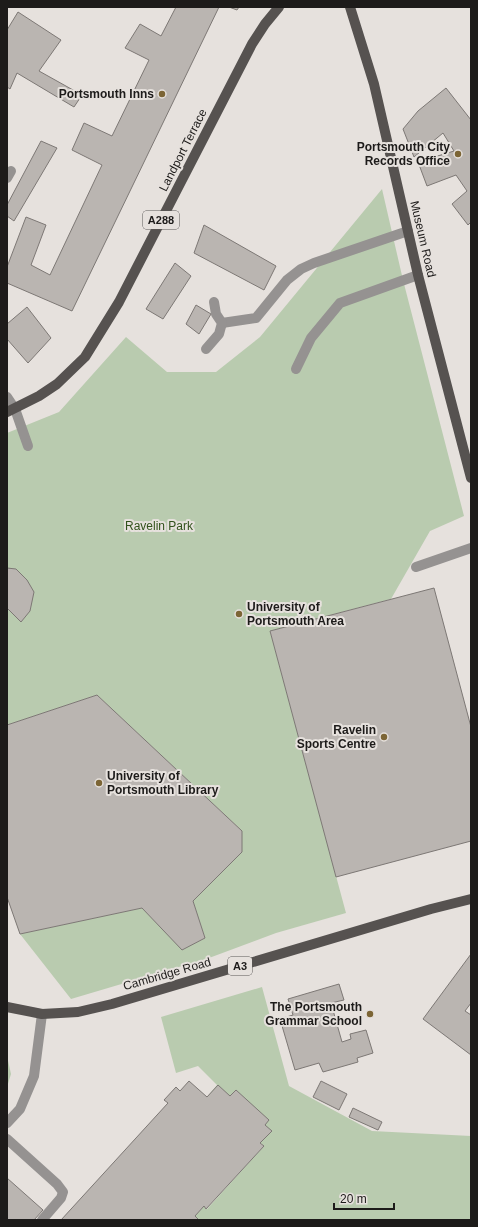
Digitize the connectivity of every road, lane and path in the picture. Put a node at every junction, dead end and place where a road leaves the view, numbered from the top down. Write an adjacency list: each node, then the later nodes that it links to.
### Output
1 (279, 7): 10 (main road, Landport Terrace / A288)
2 (350, 7): 3 (main road, Museum Road)
3 (408, 231): 4 (main road, Museum Road); 6 (street)
4 (418, 275): 8 (street); 12 (main road, Museum Road)
5 (214, 302): 6 (street)
6 (222, 323): 7 (street)
7 (206, 349)
8 (296, 369)
9 (7, 397): 10 (street)
10 (11, 411): 11 (street)
11 (28, 446)
12 (471, 478)
13 (471, 548): 14 (street)
14 (416, 567)
15 (471, 899): 17 (main road, Cambridge Road / A3)
16 (7, 1007): 17 (main road, Cambridge Road / A3)
17 (42, 1014): 18 (street)
18 (7, 1123)
19 (7, 1139): 20 (street)
20 (42, 1220)

